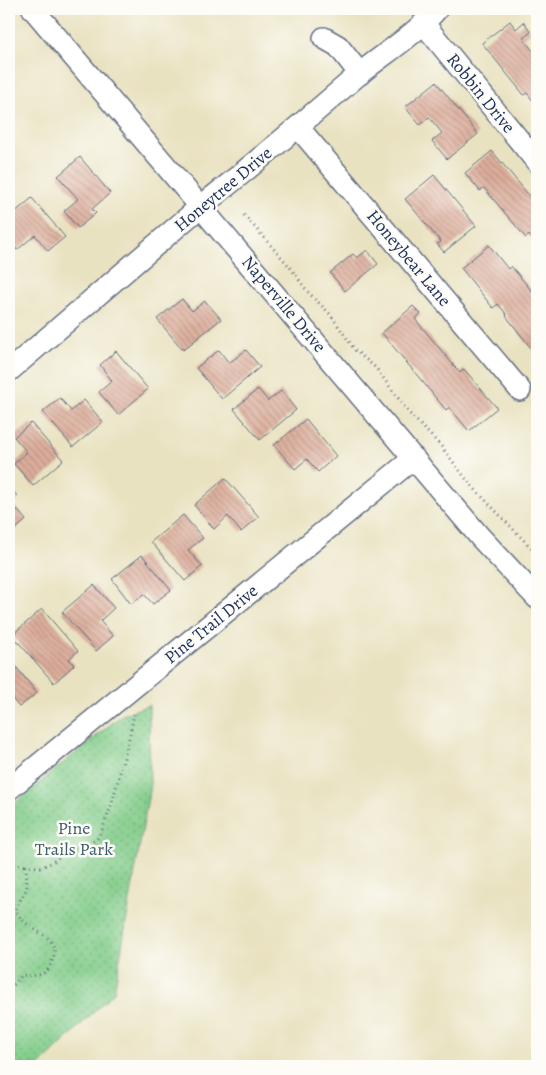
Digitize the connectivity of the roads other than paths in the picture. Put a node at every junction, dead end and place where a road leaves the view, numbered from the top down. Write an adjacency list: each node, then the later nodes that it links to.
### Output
1 (33, 9): 7 (street, Naperville Drive)
2 (430, 16): 4 (street, Honeytree Drive); 6 (street, Robbin Drive)
3 (324, 38): 4 (street)
4 (360, 74): 5 (street, Honeytree Drive)
5 (298, 127): 7 (street, Honeytree Drive); 9 (street, Honeybear Lane)
6 (537, 162)
7 (200, 207): 8 (street, Honeytree Drive); 10 (street, Naperville Drive)
8 (9, 370)
9 (520, 390)
10 (414, 458): 11 (street, Naperville Drive); 12 (street, Pine Trail Drive)
11 (537, 598)
12 (9, 789)

